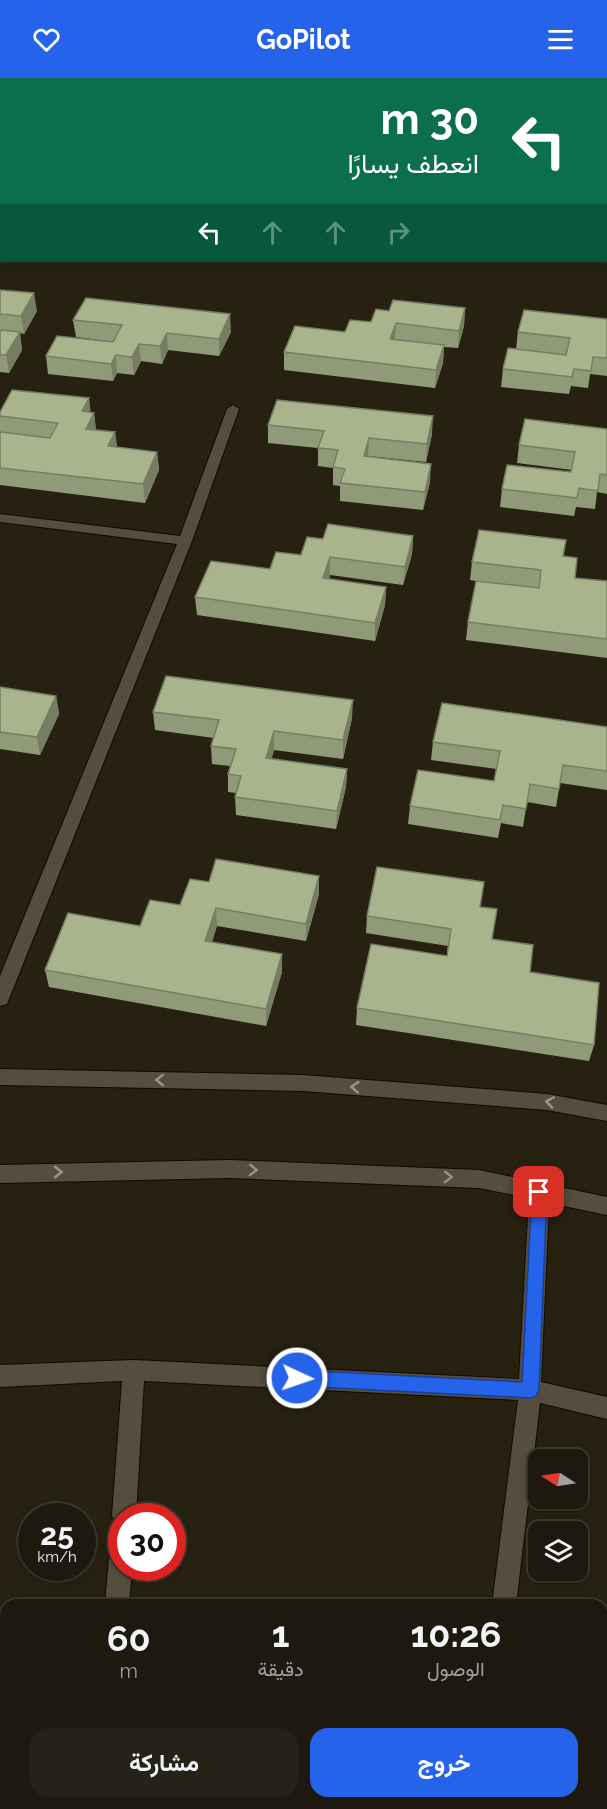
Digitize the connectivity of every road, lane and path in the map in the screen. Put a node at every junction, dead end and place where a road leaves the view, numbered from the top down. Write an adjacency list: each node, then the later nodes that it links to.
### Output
1 (233, 409): 3 (street)
2 (0, 518): 3 (street)
3 (185, 541): 4 (street)
4 (0, 999)
5 (0, 1077): 6 (street, one-way to 5)
6 (607, 1113)
7 (0, 1174): 8 (street, one-way to 8)
8 (539, 1192): 9 (street); 12 (street)
9 (607, 1206)
10 (134, 1370): 11 (street); 12 (street); 14 (street)
11 (0, 1376)
12 (530, 1390): 13 (street); 17 (street)
13 (607, 1408)
14 (125, 1503)
15 (119, 1581): 16 (street)
16 (118, 1599)
17 (505, 1599)

